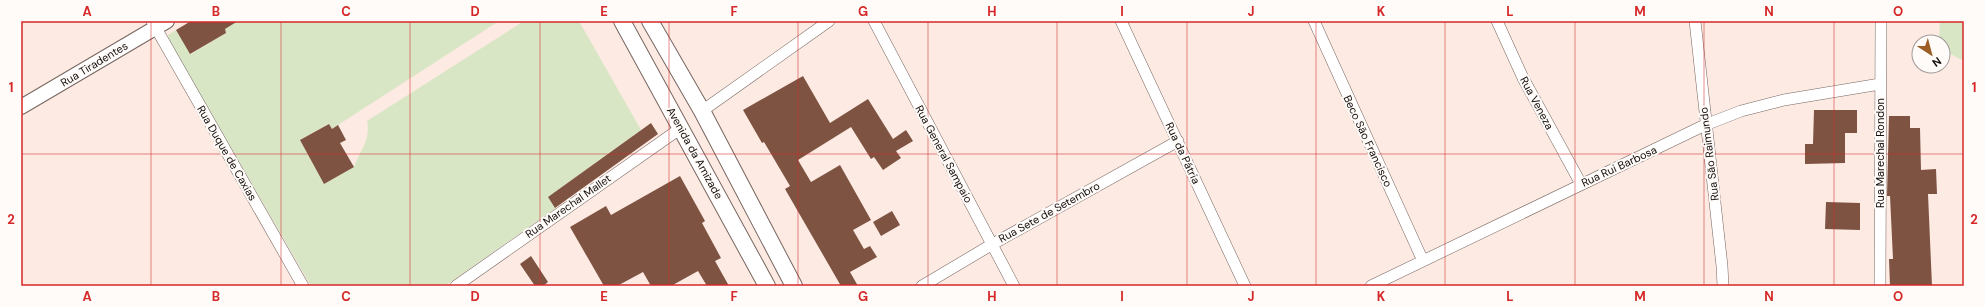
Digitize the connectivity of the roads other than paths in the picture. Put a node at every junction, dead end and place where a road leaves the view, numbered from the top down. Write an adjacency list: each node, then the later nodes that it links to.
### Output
1 (622, 21): 12 (main road, Avenida da Amizade)
2 (650, 21): 11 (main road)
3 (829, 21): 15 (street)
4 (874, 21): 21 (street, Rua General Sampaio)
5 (1121, 21): 18 (street, Rua da Pátria)
6 (1314, 21): 23 (street, Beco São Francisco)
7 (1497, 21): 19 (street, Rua Veneza)
8 (1695, 21): 16 (street, Rua São Raimundo)
9 (1881, 21): 13 (street, Rua Marechal Rondon)
10 (158, 23): 14 (street, Rua Tiradentes); 24 (street, Rua Duque de Caxias)
11 (659, 37): 12 (main road); 15 (main road)
12 (641, 55): 17 (main road, Avenida da Amizade)
13 (1880, 84): 16 (street, Rua Rui Barbosa); 33 (street, Rua Marechal Rondon)
14 (21, 107)
15 (702, 111): 20 (main road)
16 (1705, 125): 19 (street, Rua Rui Barbosa); 32 (street, Rua São Raimundo)
17 (681, 128): 22 (main road, Avenida da Amizade); 25 (street, Rua Marechal Mallet)
18 (1178, 141): 21 (street, Rua Sete de Setembro); 30 (street, Rua da Pátria)
19 (1581, 184): 23 (street, Rua Rui Barbosa)
20 (769, 239): 22 (main road); 27 (main road)
21 (991, 245): 28 (street, Rua Sete de Setembro); 29 (street, Rua General Sampaio)
22 (749, 251): 26 (main road, Avenida da Amizade)
23 (1423, 261): 31 (street, Rua Rui Barbosa)
24 (303, 286)
25 (456, 286)
26 (767, 286)
27 (794, 286)
28 (922, 286)
29 (1014, 286)
30 (1246, 286)
31 (1371, 286)
32 (1723, 286)
33 (1880, 286)

